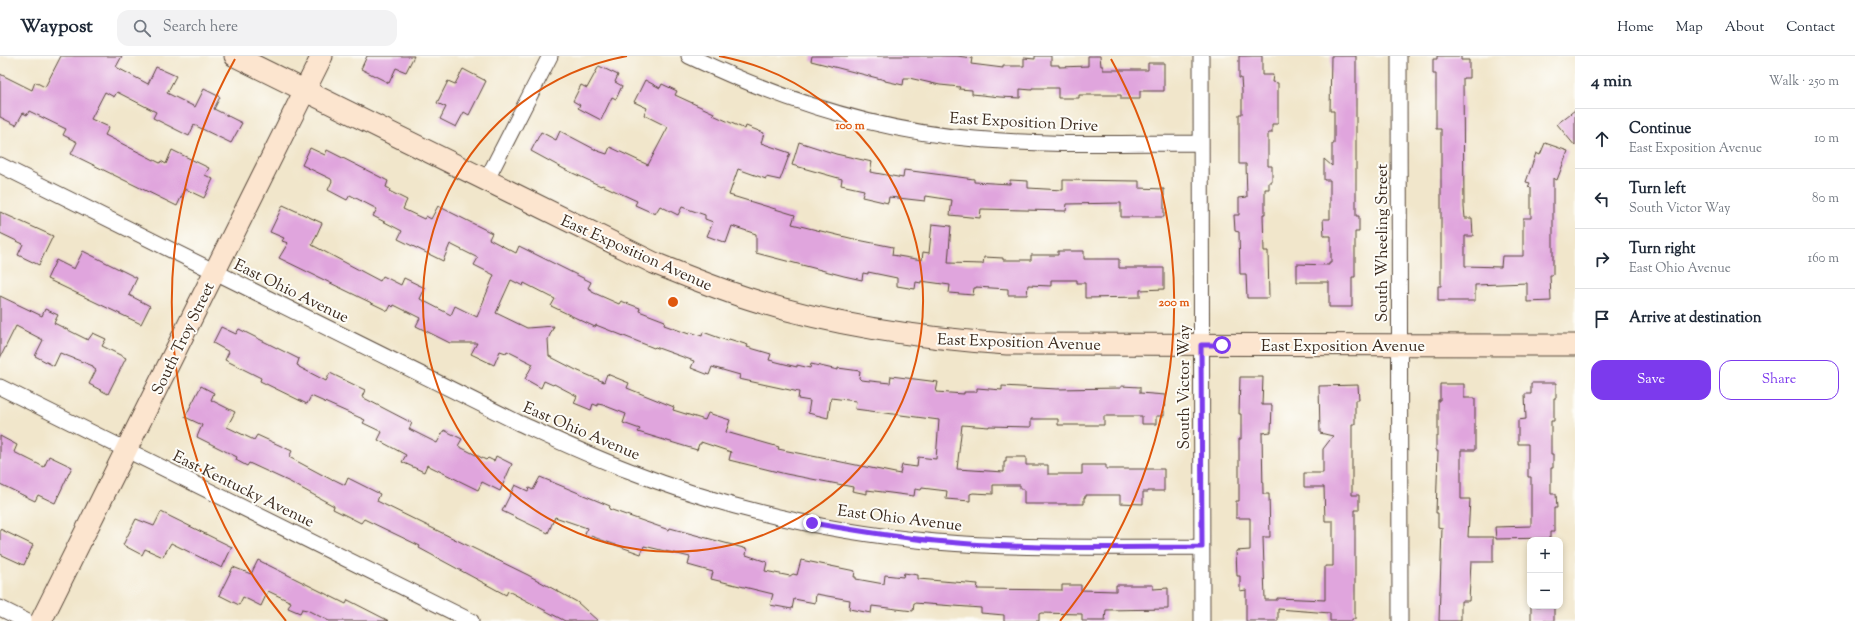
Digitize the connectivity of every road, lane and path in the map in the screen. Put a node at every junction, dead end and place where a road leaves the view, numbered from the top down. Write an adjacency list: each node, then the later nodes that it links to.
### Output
1 (235, 56): 7 (street, East Exposition Avenue)
2 (322, 56): 7 (street, South Troy Street)
3 (550, 56): 10 (street)
4 (690, 56): 8 (street, East Exposition Drive)
5 (1201, 56): 8 (street, South Victor Way)
6 (1399, 56): 13 (street, South Wheeling Street)
7 (305, 91): 10 (street, East Exposition Avenue); 11 (street, South Troy Street)
8 (1201, 143): 12 (street, South Victor Way)
9 (0, 165): 11 (street, East Ohio Avenue)
10 (486, 181): 12 (street, East Exposition Avenue)
11 (215, 272): 16 (street, South Troy Street); 17 (street, East Ohio Avenue)
12 (1201, 345): 13 (street, East Exposition Avenue); 17 (street, South Victor Way)
13 (1399, 345): 14 (street, East Exposition Avenue); 23 (street, South Wheeling Street)
14 (1575, 345)
15 (0, 386): 16 (street, East Kentucky Avenue)
16 (126, 449): 20 (street, South Troy Street); 21 (street, East Kentucky Avenue)
17 (1202, 547): 22 (street, South Victor Way)
18 (0, 608): 19 (street)
19 (26, 621)
20 (41, 621)
21 (471, 621)
22 (1202, 621)
23 (1400, 621)

